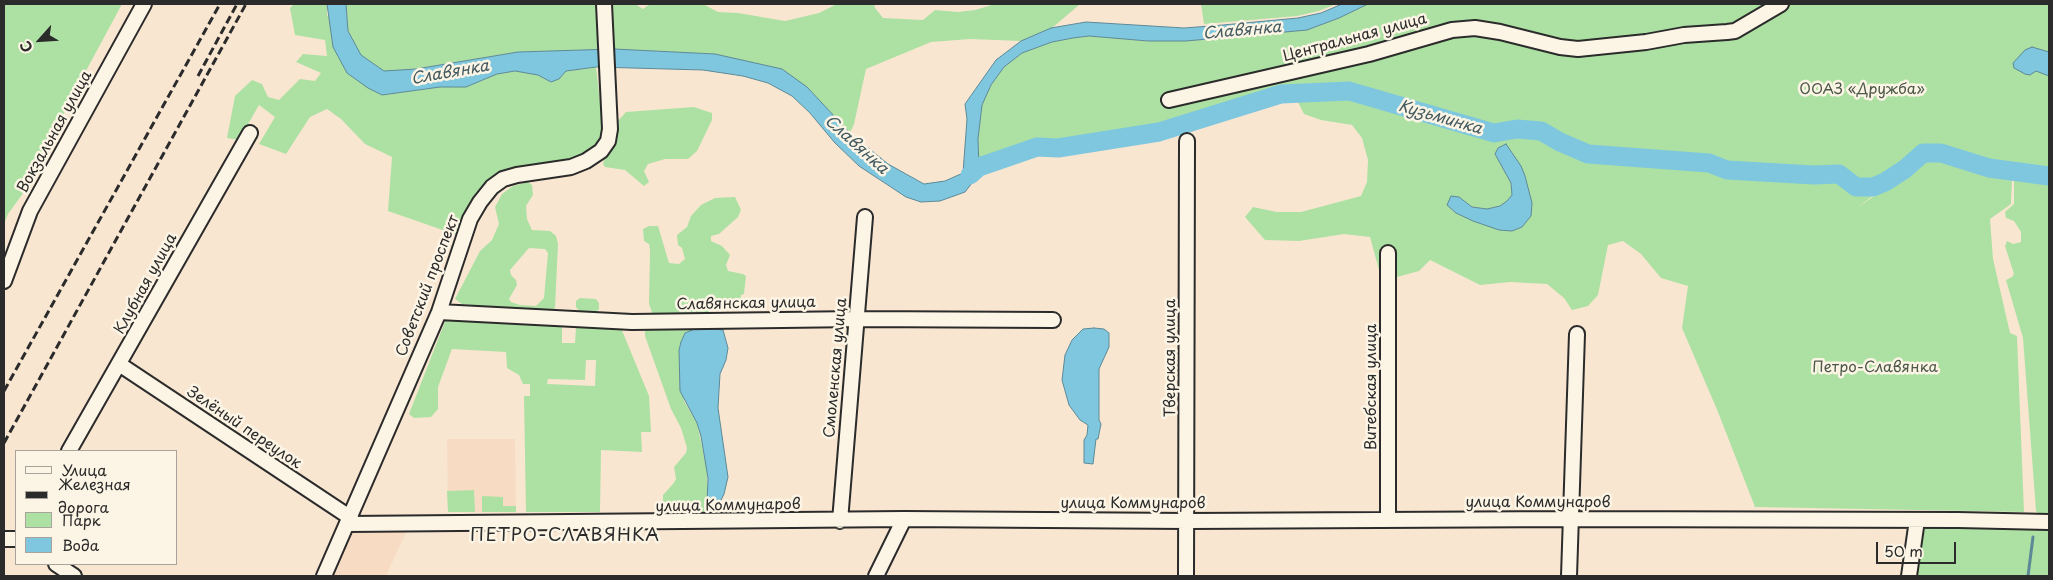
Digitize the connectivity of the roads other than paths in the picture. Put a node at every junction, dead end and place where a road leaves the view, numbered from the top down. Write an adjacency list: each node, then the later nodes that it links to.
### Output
1 (144, 4): 9 (street, Вокзальная улица)
2 (604, 4): 10 (street, Советский проспект)
3 (1781, 4): 4 (street, Центральная улица)
4 (1169, 100)
5 (250, 133): 14 (street, Клубная улица)
6 (1187, 140): 22 (street, Тверская улица)
7 (864, 217): 11 (street, Смоленская улица)
8 (1388, 253): 18 (street, Витебская улица)
9 (4, 281)
10 (439, 312): 11 (street, Славянская улица); 20 (street, Советский проспект)
11 (857, 318): 12 (street, Славянская улица); 21 (street, Смоленская улица)
12 (1053, 320)
13 (1577, 334): 16 (street)
14 (119, 364): 15 (street, Клубная улица); 20 (street, Зелёный переулок)
15 (71, 450)
16 (1570, 518): 18 (street, улица Коммунаров); 19 (street, улица Коммунаров); 29 (street)
17 (904, 519): 21 (street, улица Коммунаров); 22 (street, улица Коммунаров); 27 (street)
18 (1388, 520): 22 (street, улица Коммунаров)
19 (1918, 520): 23 (street, улица Коммунаров); 30 (street)
20 (349, 521): 21 (street, улица Коммунаров); 26 (street, Советский проспект)
21 (840, 521)
22 (1188, 521): 28 (street, Тверская улица)
23 (2049, 522)
24 (58, 565): 25 (street)
25 (74, 576)
26 (324, 576)
27 (876, 576)
28 (1186, 576)
29 (1569, 576)
30 (1909, 576)

